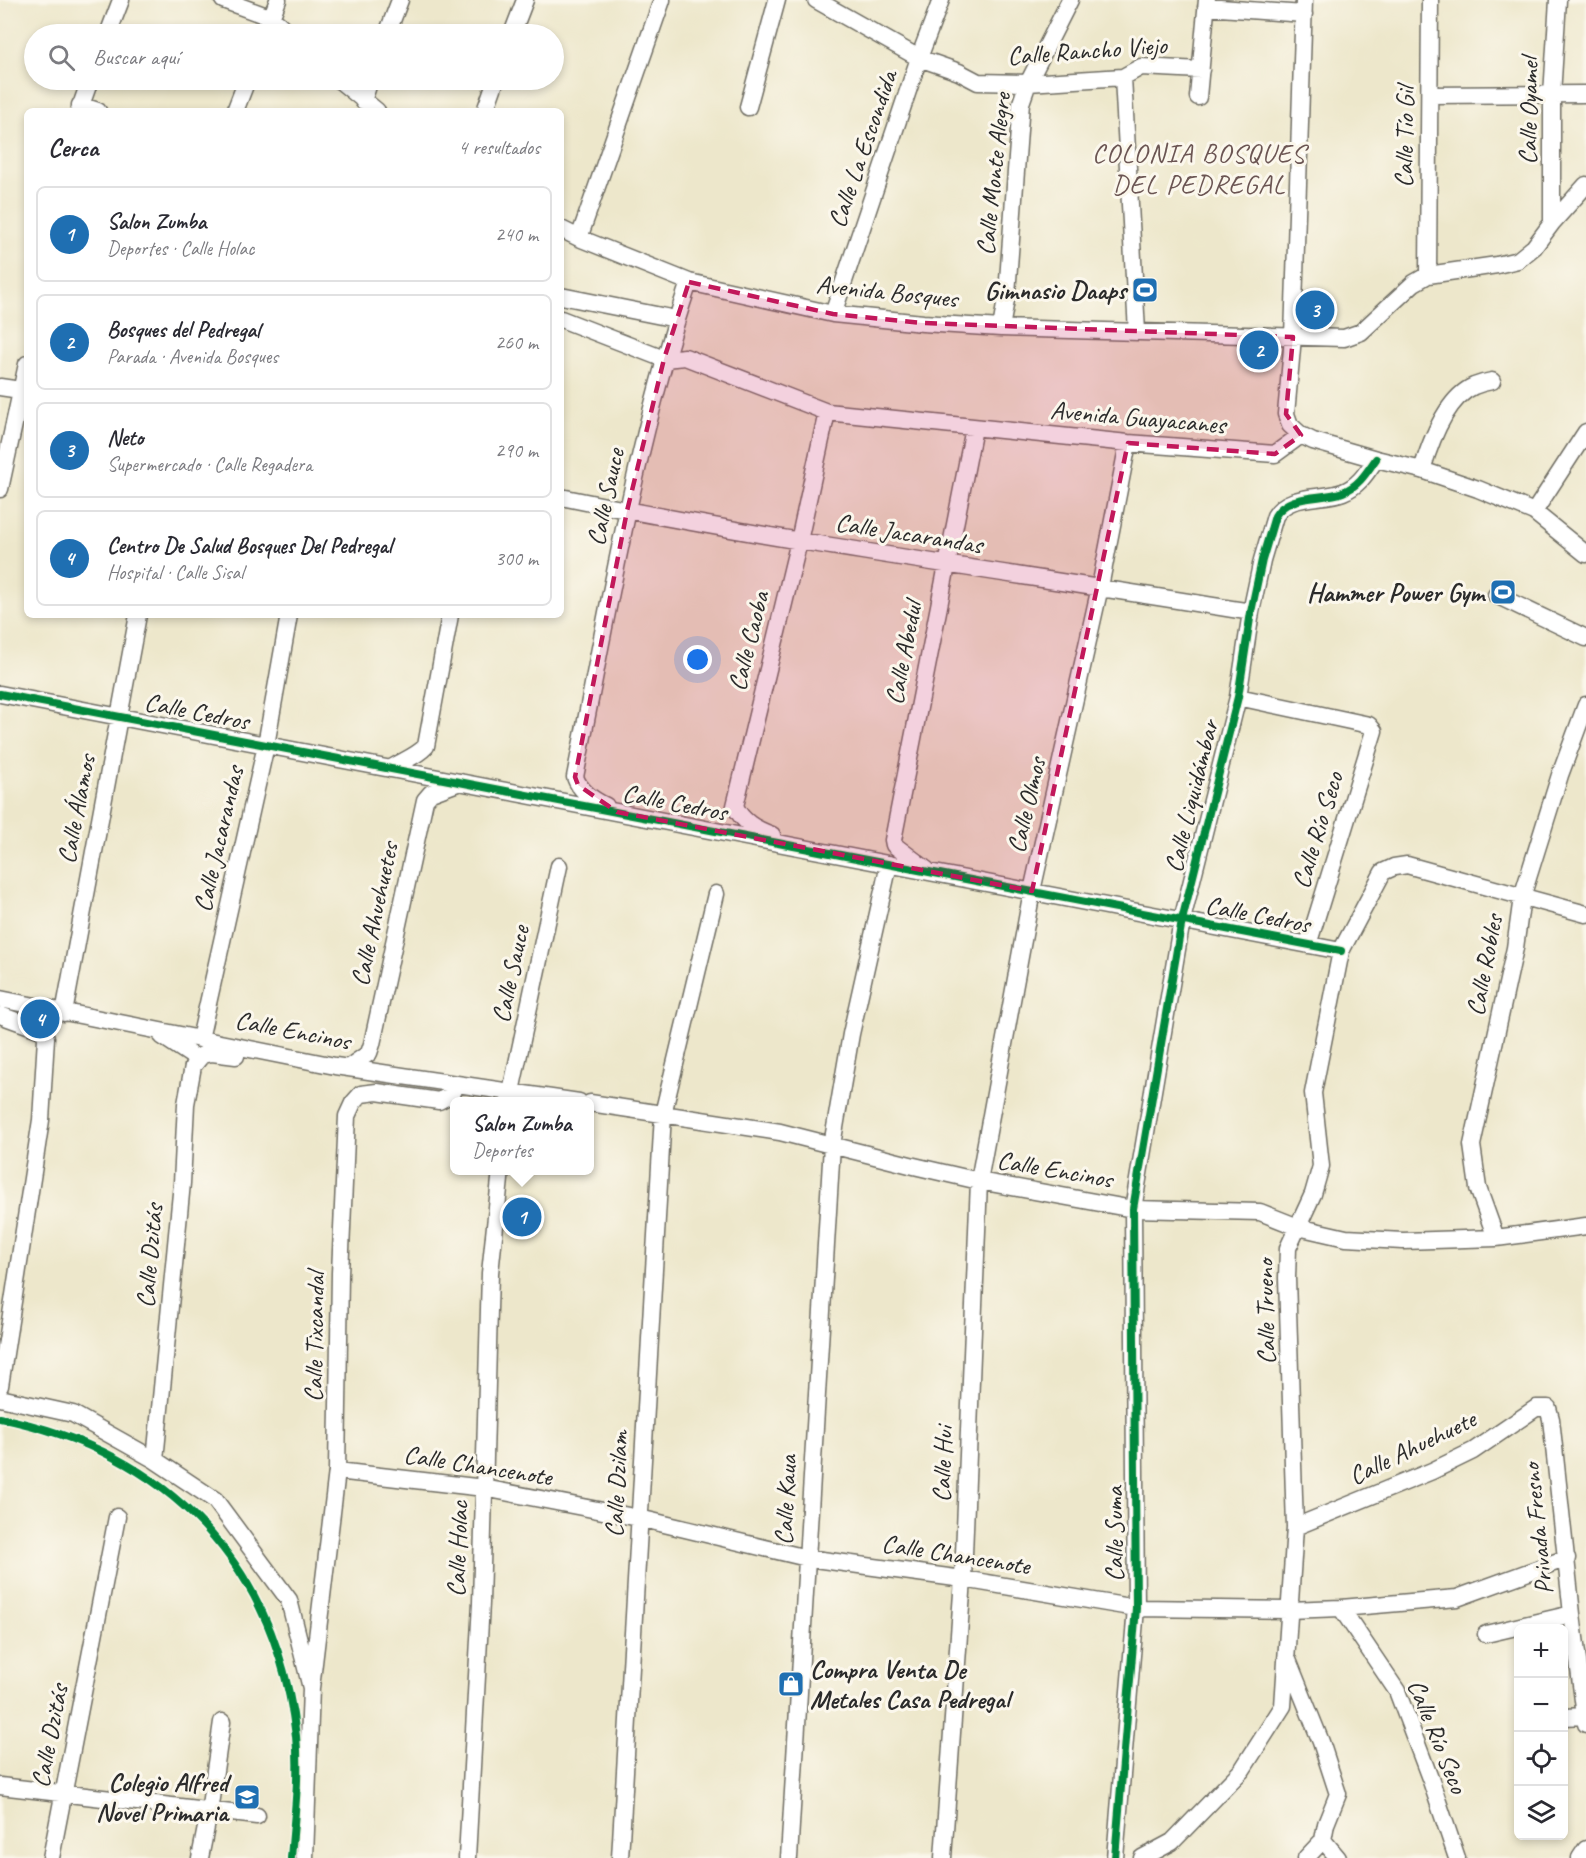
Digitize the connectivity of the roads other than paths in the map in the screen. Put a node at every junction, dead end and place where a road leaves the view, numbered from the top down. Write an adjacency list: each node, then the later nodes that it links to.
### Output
1 (121, 0): 16 (street)
2 (223, 0): 15 (street)
3 (278, 0): 15 (street)
4 (400, 0): 19 (street)
5 (525, 0): 20 (street)
6 (662, 0): 43 (street)
7 (777, 0): 35 (street)
8 (816, 0): 21 (street, Calle Rancho Viejo)
9 (941, 0): 21 (street, Calle La Escondida)
10 (1070, 0): 24 (street, Calle Monte Alegre)
11 (1430, 0): 31 (street, Calle Tío Gil)
12 (1558, 0): 32 (street, Calle Oyamel)
13 (1206, 4): 14 (street); 22 (street)
14 (1304, 7): 52 (street)
15 (272, 18): 17 (street); 18 (street)
16 (112, 24)
17 (269, 24)
18 (279, 24)
19 (391, 24)
20 (516, 24)
21 (919, 58): 24 (street, Calle Rancho Viejo); 47 (street, Calle La Escondida)
22 (1201, 70): 23 (street, Calle Rancho Viejo); 33 (street)
23 (1123, 77): 24 (street, Calle Rancho Viejo); 51 (street)
24 (1028, 83): 50 (street, Calle Monte Alegre)
25 (86, 90): 36 (street)
26 (243, 90): 37 (street)
27 (350, 90): 34 (street)
28 (367, 90): 34 (street)
29 (492, 90): 39 (street)
30 (1586, 94): 32 (street)
31 (1430, 95): 32 (street); 44 (street, Calle Tío Gil)
32 (1552, 95): 41 (street, Calle Oyamel)
33 (1198, 98)
34 (363, 101): 38 (street)
35 (748, 107)
36 (80, 108)
37 (236, 108)
38 (373, 108)
39 (486, 108)
40 (1586, 185): 41 (street)
41 (1552, 223): 44 (street)
42 (564, 230): 43 (street, Avenida Bosques)
43 (579, 238): 45 (street, Avenida Bosques)
44 (1428, 275): 52 (street, Avenida Bosques)
45 (688, 282): 47 (street, Avenida Bosques); 48 (street, Calle Sauce)
46 (564, 297): 48 (street)
47 (833, 314): 50 (street, Avenida Bosques)
48 (676, 319): 53 (street, Calle Sauce)
49 (564, 320): 53 (street, Avenida Guayacanes)
50 (1001, 328): 51 (street, Avenida Bosques)
51 (1137, 332): 52 (street, Avenida Bosques)
52 (1293, 337): 60 (street)
53 (664, 359): 57 (street, Avenida Guayacanes); 66 (street, Calle Sauce)
54 (1492, 381): 63 (street)
55 (0, 387): 56 (street)
56 (24, 391): 64 (street)
57 (827, 412): 58 (street, Avenida Guayacanes); 68 (street, Calle Caoba)
58 (974, 428): 61 (street, Avenida Guayacanes); 70 (street, Calle Abedul)
59 (1586, 432): 67 (street)
60 (1301, 435): 61 (street, Avenida Guayacanes); 62 (street)
61 (1128, 443): 71 (street, Calle Olmos)
62 (1376, 459): 63 (street); 73 (street, Calle Liquidámbar)
63 (1422, 470): 67 (street)
64 (0, 489)
65 (564, 498): 66 (street, Calle Jacarandas)
66 (627, 511): 68 (street, Calle Jacarandas); 85 (street, Calle Sauce)
67 (1534, 512): 69 (street)
68 (799, 541): 70 (street, Calle Jacarandas); 86 (street, Calle Caoba)
69 (1586, 554)
70 (946, 565): 71 (street, Calle Jacarandas); 89 (street, Calle Abedul)
71 (1100, 587): 73 (street, Calle Jacarandas); 90 (street, Calle Olmos)
72 (1496, 595): 77 (street)
73 (1251, 612): 79 (street, Calle Liquidámbar)
74 (137, 618): 81 (street, Calle Álamos)
75 (288, 618): 82 (street, Calle Jacarandas)
76 (449, 618): 83 (street)
77 (1586, 638)
78 (0, 694): 81 (street, Calle Cedros)
79 (1238, 697): 94 (street, Calle Liquidámbar); 95 (street, Calle Río Seco)
80 (1586, 705): 92 (street, Calle Robles)
81 (119, 717): 82 (street, Calle Cedros); 98 (street, Calle Álamos)
82 (266, 745): 83 (street, Calle Cedros); 101 (street, Calle Jacarandas)
83 (390, 769): 84 (street, Calle Cedros)
84 (460, 782): 85 (street, Calle Cedros); 104 (street, Calle Ahuehuetes)
85 (617, 812): 86 (street, Calle Cedros)
86 (797, 847): 87 (street, Calle Cedros)
87 (889, 864): 89 (street, Calle Cedros); 109 (street)
88 (559, 866): 106 (street, Calle Sauce)
89 (929, 872): 90 (street, Calle Cedros)
90 (1032, 891): 94 (street, Calle Cedros); 111 (street, Calle Olmos)
91 (716, 894): 108 (street)
92 (1522, 897): 93 (street, Calle Cedros); 96 (street, Calle Cedros); 115 (street, Calle Robles)
93 (1586, 914)
94 (1182, 920): 95 (street, Calle Cedros); 112 (street, Calle Liquidámbar)
95 (1308, 945): 96 (street, Calle Cedros)
96 (1341, 951): 114 (street, Calle Trueno)
97 (0, 999): 98 (street, Calle Encinos)
98 (64, 1013): 100 (street, Calle Encinos)
99 (0, 1015): 116 (street)
100 (151, 1030): 101 (street, Calle Encinos); 103 (street)
101 (200, 1039): 102 (street, Calle Encinos)
102 (289, 1056): 103 (street); 104 (street, Calle Encinos)
103 (197, 1059): 119 (street, Calle Dzitás)
104 (349, 1067): 105 (street, Calle Encinos)
105 (457, 1084): 106 (street, Calle Encinos); 120 (street, Calle Tixcandal)
106 (510, 1097)
107 (594, 1104): 108 (street, Calle Encinos)
108 (663, 1114): 109 (street, Calle Encinos); 123 (street, Calle Dzilam)
109 (832, 1145): 111 (street, Calle Encinos); 125 (street, Calle Kaua)
110 (500, 1175): 121 (street, Calle Holac)
111 (979, 1180): 112 (street, Calle Encinos); 127 (street, Calle Hui)
112 (1133, 1209): 114 (street, Calle Encinos); 128 (street, Calle Suma)
113 (1586, 1226): 115 (street, Calle Encinos)
114 (1298, 1227): 115 (street, Calle Encinos); 124 (street, Calle Trueno)
115 (1496, 1238)
116 (0, 1386)
117 (0, 1398): 119 (street)
118 (1548, 1408): 124 (street, Calle Ahuehuete); 126 (street, Privada Fresno)
119 (155, 1460): 134 (street)
120 (337, 1471): 121 (street, Calle Chancenote); 134 (street, Calle Tixcandal)
121 (484, 1488): 123 (street, Calle Chancenote); 147 (street, Calle Holac)
122 (117, 1517): 139 (street, Calle Dzitás)
123 (639, 1518): 125 (street, Calle Chancenote); 148 (street, Calle Dzilam)
124 (1295, 1527): 130 (street, Calle Trueno)
125 (807, 1558): 127 (street, Calle Chancenote); 149 (street, Calle Kaua)
126 (1567, 1558): 129 (street, Calle Chancenote); 131 (street, Privada Fresno)
127 (963, 1579): 128 (street, Calle Chancenote); 150 (street, Calle Hui)
128 (1136, 1608): 130 (street, Calle Chancenote); 151 (street, Calle Suma)
129 (1341, 1608): 130 (street, Calle Chancenote); 155 (street, Calle Río Seco)
130 (1289, 1610): 133 (street)
131 (1572, 1614): 132 (street); 136 (street, Privada Fresno)
132 (1486, 1634)
133 (1286, 1655): 142 (street); 152 (street)
134 (311, 1688): 146 (street)
135 (1568, 1718): 136 (street, Privada Fresno)
136 (1585, 1720)
137 (222, 1722): 140 (street)
138 (0, 1786): 139 (street)
139 (64, 1793): 140 (street); 144 (street, Calle Dzitás)
140 (209, 1812): 141 (street); 145 (street)
141 (257, 1816)
142 (1323, 1840): 153 (street); 154 (street)
143 (1586, 1849): 156 (street)
144 (51, 1858)
145 (200, 1858)
146 (310, 1858)
147 (467, 1858)
148 (620, 1858)
149 (789, 1858)
150 (943, 1858)
151 (1115, 1858)
152 (1142, 1858)
153 (1306, 1858)
154 (1338, 1858)
155 (1457, 1858)
156 (1580, 1858)

